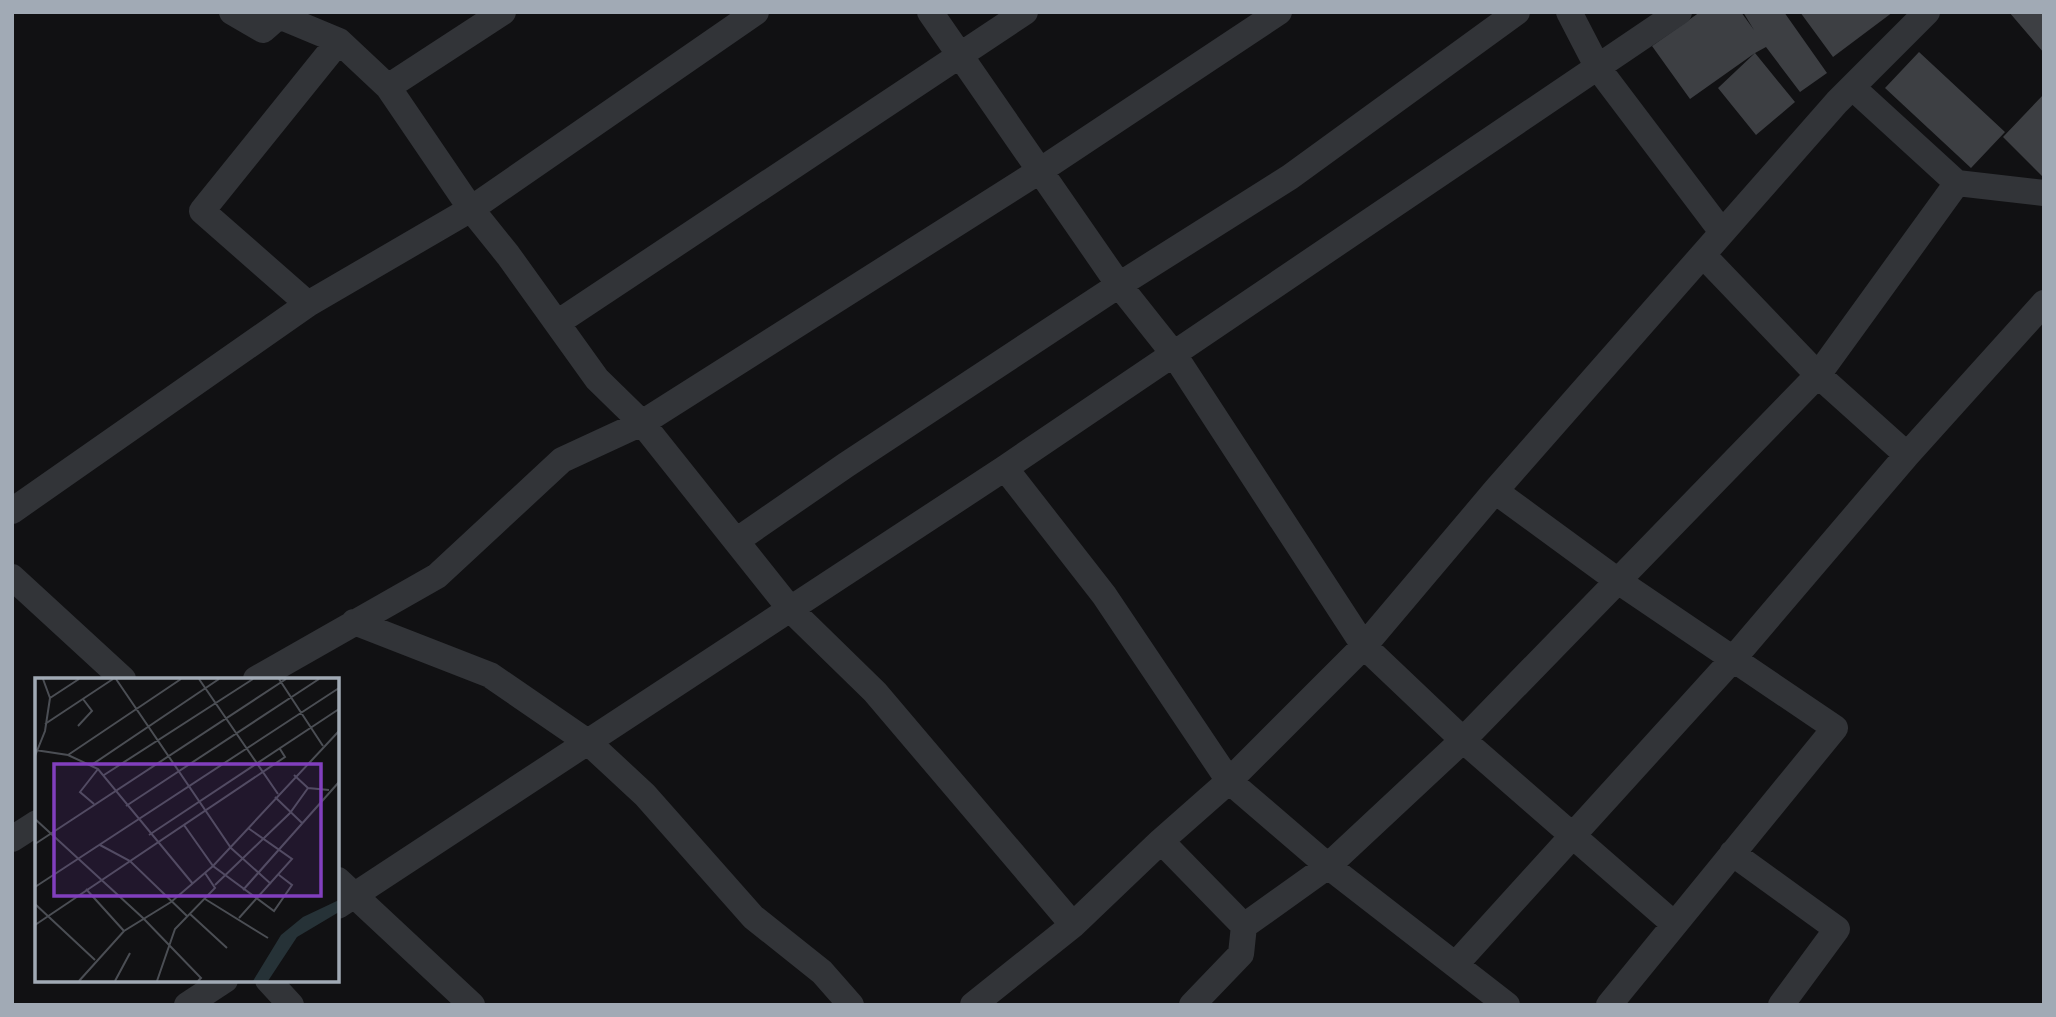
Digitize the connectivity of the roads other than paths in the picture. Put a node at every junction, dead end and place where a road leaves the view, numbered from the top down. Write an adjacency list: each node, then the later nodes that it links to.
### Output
1 (232, 12): 11 (street)
2 (503, 12): 15 (street)
3 (756, 12): 20 (street)
4 (930, 12): 13 (street)
5 (1025, 12): 13 (street)
6 (1279, 12): 17 (street)
7 (1517, 12): 23 (street)
8 (1570, 12): 14 (street)
9 (1679, 12): 14 (street)
10 (1927, 12): 16 (street)
11 (282, 14): 12 (street)
12 (339, 41): 15 (street); 25 (street)
13 (960, 57): 17 (street); 26 (street)
14 (1598, 68): 21 (street); 27 (street)
15 (388, 87): 20 (street)
16 (1852, 87): 18 (street); 21 (street)
17 (1041, 170): 23 (street); 29 (street)
18 (1957, 183): 19 (street); 28 (street)
19 (2044, 193)
20 (471, 209): 25 (street); 26 (street)
21 (1722, 232): 22 (street)
22 (1703, 255): 28 (street); 32 (street)
23 (1119, 285): 27 (street); 34 (street)
24 (2044, 303): 30 (street)
25 (308, 304): 33 (street)
26 (557, 323): 29 (street)
27 (1173, 353): 31 (street); 39 (street)
28 (1818, 375): 30 (street); 36 (street)
29 (642, 423): 34 (street); 38 (street)
30 (1907, 455): 40 (street)
31 (1005, 468): 37 (street); 45 (street)
32 (1495, 491): 36 (street); 39 (street)
33 (12, 510)
34 (736, 541): 37 (street)
35 (12, 577): 41 (street)
36 (1618, 581): 40 (street); 43 (street)
37 (791, 610): 44 (street); 54 (street)
38 (355, 622): 42 (street); 44 (street)
39 (1364, 646): 43 (street); 45 (street)
40 (1733, 659): 47 (street); 50 (street)
41 (122, 678)
42 (258, 678)
43 (1463, 740): 47 (street); 51 (street)
44 (589, 743): 52 (street); 62 (street)
45 (1229, 780): 49 (street); 51 (street)
46 (35, 824): 48 (street)
47 (1574, 836): 53 (street); 56 (street)
48 (12, 839)
49 (1161, 841): 54 (street); 55 (street)
50 (1732, 853): 53 (street); 67 (street)
51 (1328, 866): 55 (street); 56 (street)
52 (343, 894): 61 (street)
53 (1674, 924): 66 (street)
54 (1073, 925): 63 (street)
55 (1244, 926): 64 (street)
56 (1456, 964): 65 (street)
57 (222, 982): 59 (street)
58 (270, 982): 60 (street)
59 (187, 1005)
60 (291, 1005)
61 (472, 1005)
62 (851, 1005)
63 (973, 1005)
64 (1192, 1005)
65 (1507, 1005)
66 (1609, 1005)
67 (1781, 1005)

